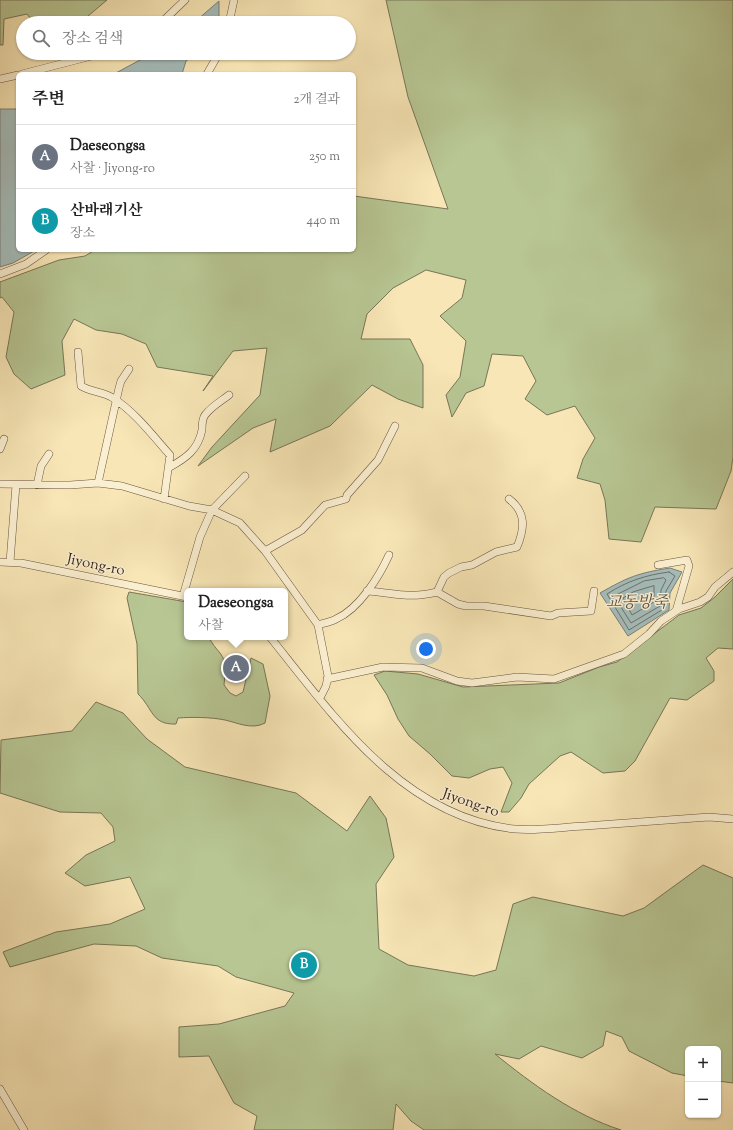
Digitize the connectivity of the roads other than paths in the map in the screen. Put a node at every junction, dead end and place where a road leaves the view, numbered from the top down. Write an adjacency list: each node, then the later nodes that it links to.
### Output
1 (185, 0): 3 (street)
2 (234, 0): 4 (street)
3 (168, 16)
4 (231, 16)
5 (76, 60): 7 (street)
6 (215, 60): 8 (street)
7 (30, 72)
8 (208, 72)
9 (16, 75): 10 (street)
10 (0, 79)
11 (43, 252): 12 (street)
12 (0, 274)
13 (78, 352): 16 (street)
14 (129, 369): 16 (street)
15 (229, 395): 19 (street)
16 (117, 401): 19 (street); 21 (street)
17 (395, 426): 28 (street)
18 (49, 454): 24 (street)
19 (170, 467): 25 (street)
20 (245, 476): 27 (street)
21 (98, 483): 24 (street); 25 (street)
22 (0, 484): 23 (street)
23 (16, 484): 24 (street); 31 (street)
24 (36, 485)
25 (164, 499): 27 (street)
26 (509, 499): 37 (street)
27 (212, 510): 28 (street); 34 (street)
28 (265, 552): 40 (street)
29 (389, 555): 35 (street)
30 (0, 562): 31 (street, Jiyong-ro)
31 (10, 562): 38 (street, Jiyong-ro)
32 (658, 565): 39 (street)
33 (733, 572): 39 (street)
34 (187, 588)
35 (367, 591): 37 (street); 40 (street)
36 (594, 591): 37 (street)
37 (437, 592)
38 (184, 596)
39 (676, 611): 42 (street)
40 (318, 625): 42 (street)
41 (272, 640): 43 (street, Jiyong-ro)
42 (327, 679): 43 (street)
43 (320, 698): 44 (street, Jiyong-ro)
44 (733, 819)
45 (0, 1089): 46 (street)
46 (24, 1130)

